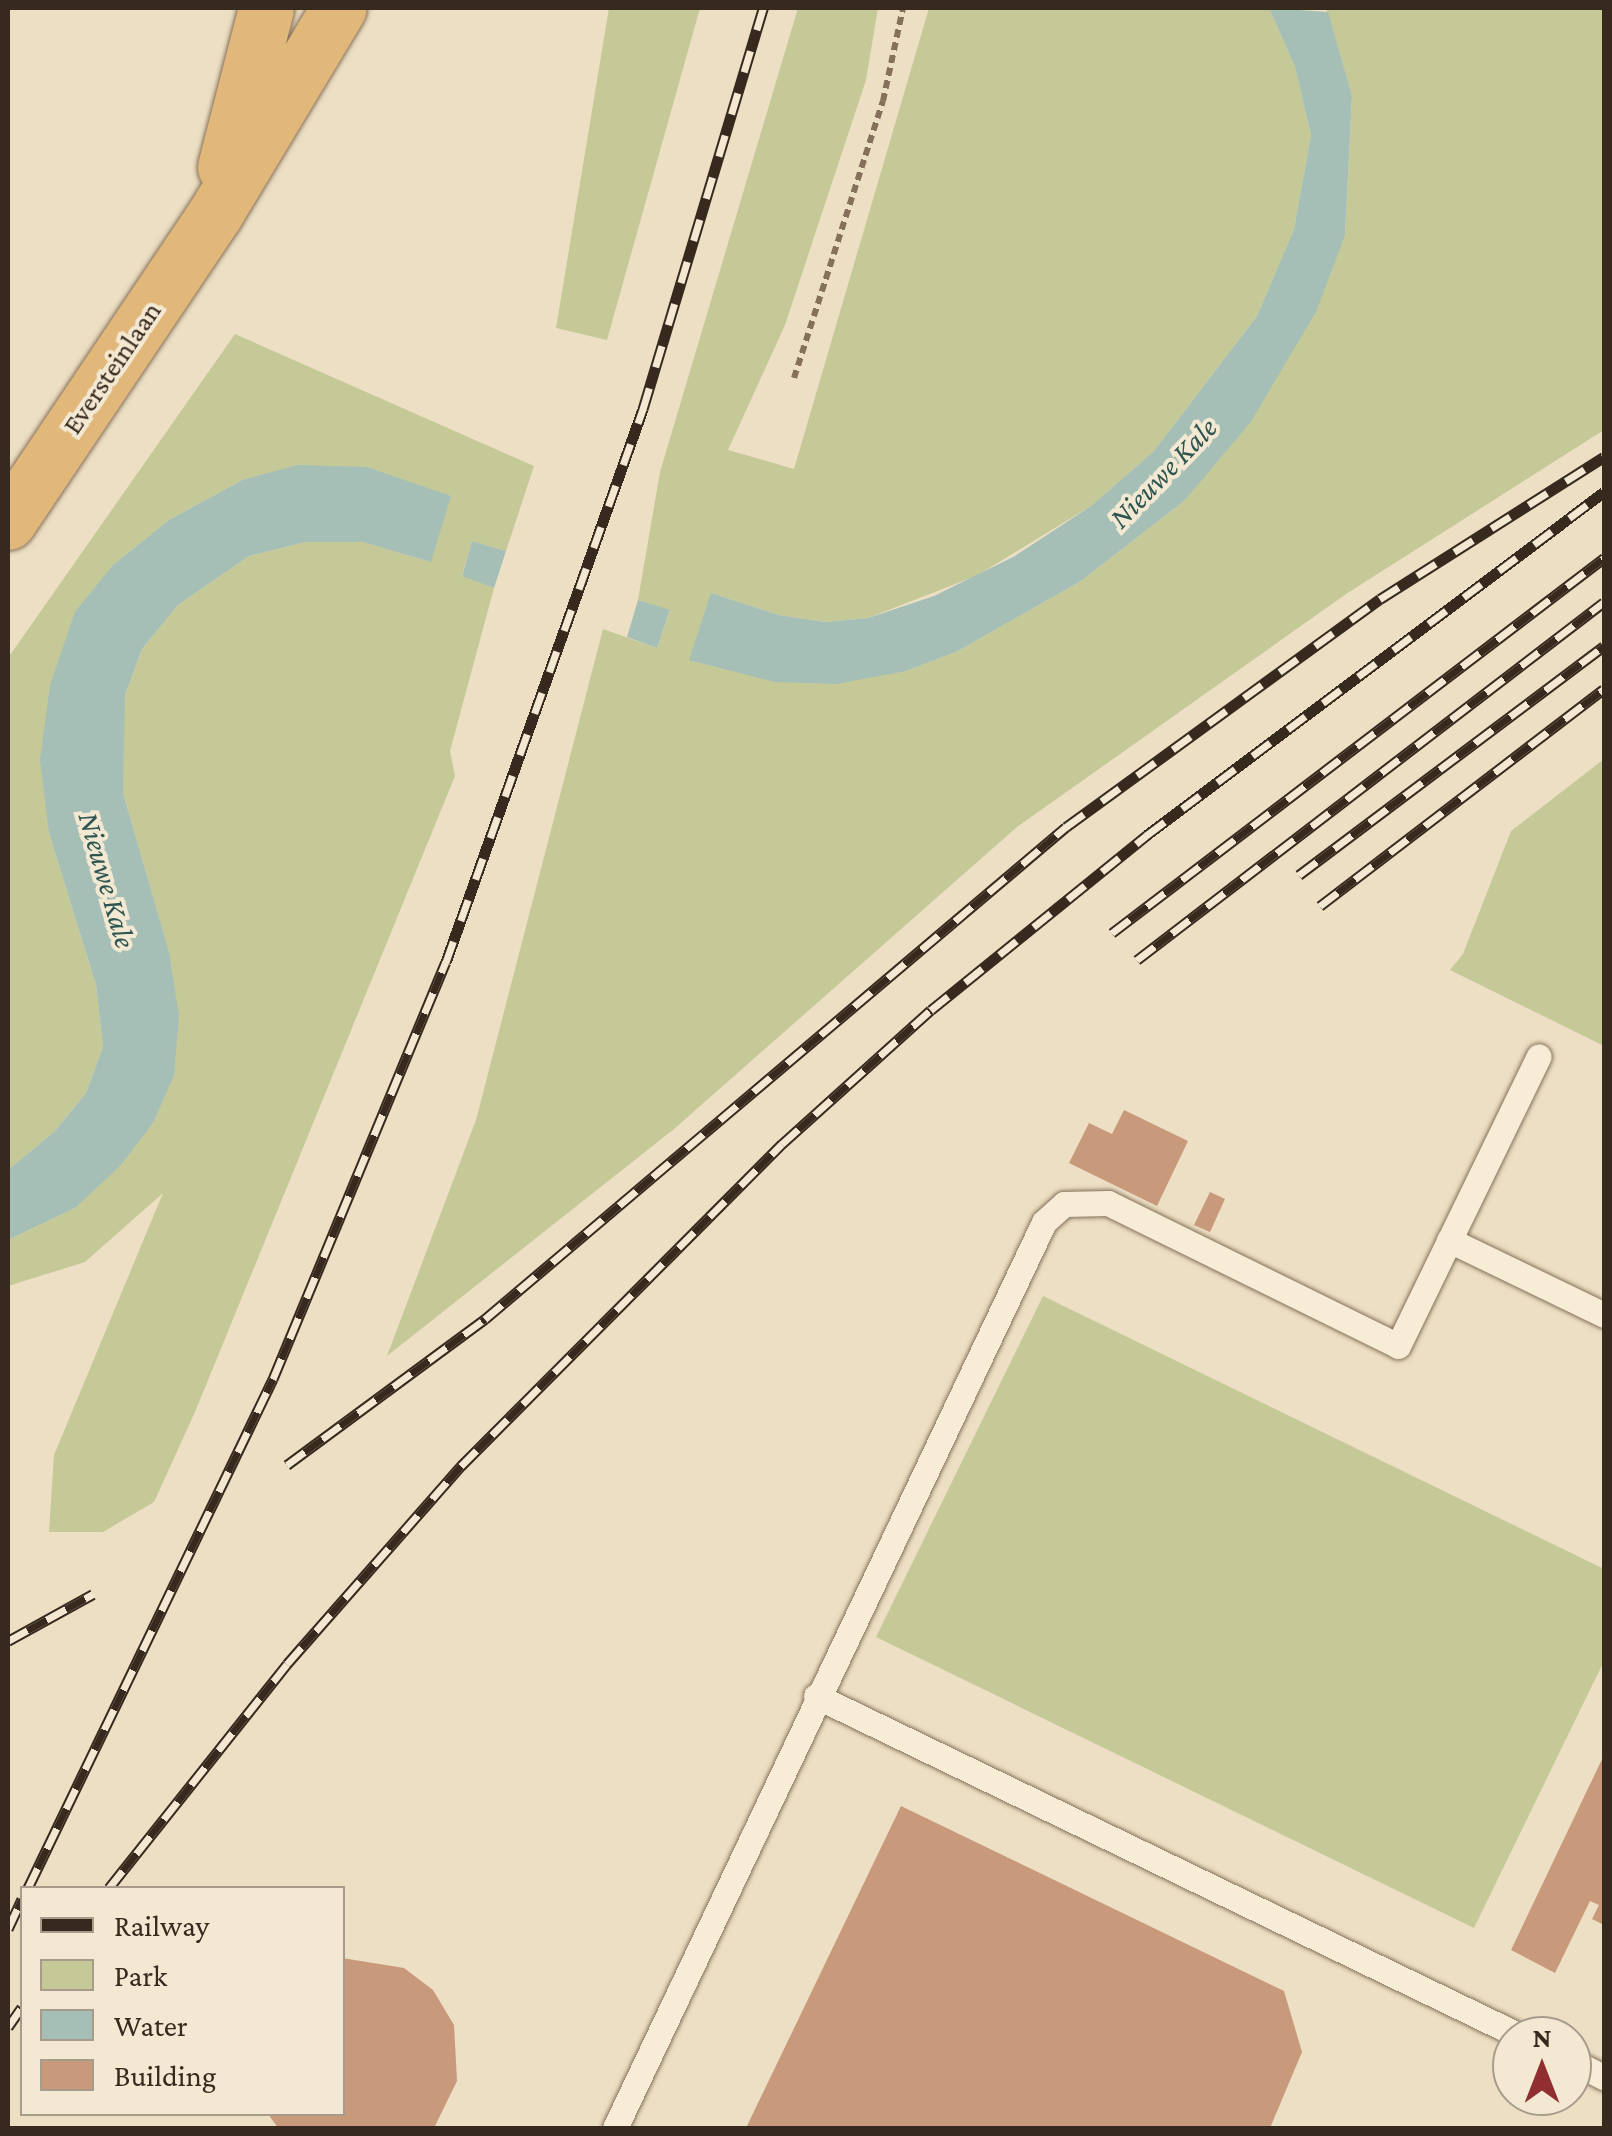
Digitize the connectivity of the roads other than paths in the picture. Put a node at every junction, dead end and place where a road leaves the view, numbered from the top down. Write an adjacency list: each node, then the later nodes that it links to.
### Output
1 (266, 8): 3 (highway)
2 (338, 8): 3 (highway, Eversteinlaan)
3 (214, 214): 4 (highway, Eversteinlaan)
4 (8, 522)
5 (1539, 1056): 6 (lane)
6 (1450, 1240): 7 (lane); 8 (lane)
7 (1604, 1315)
8 (816, 1696): 9 (lane); 10 (lane)
9 (1492, 2022)
10 (615, 2128)

